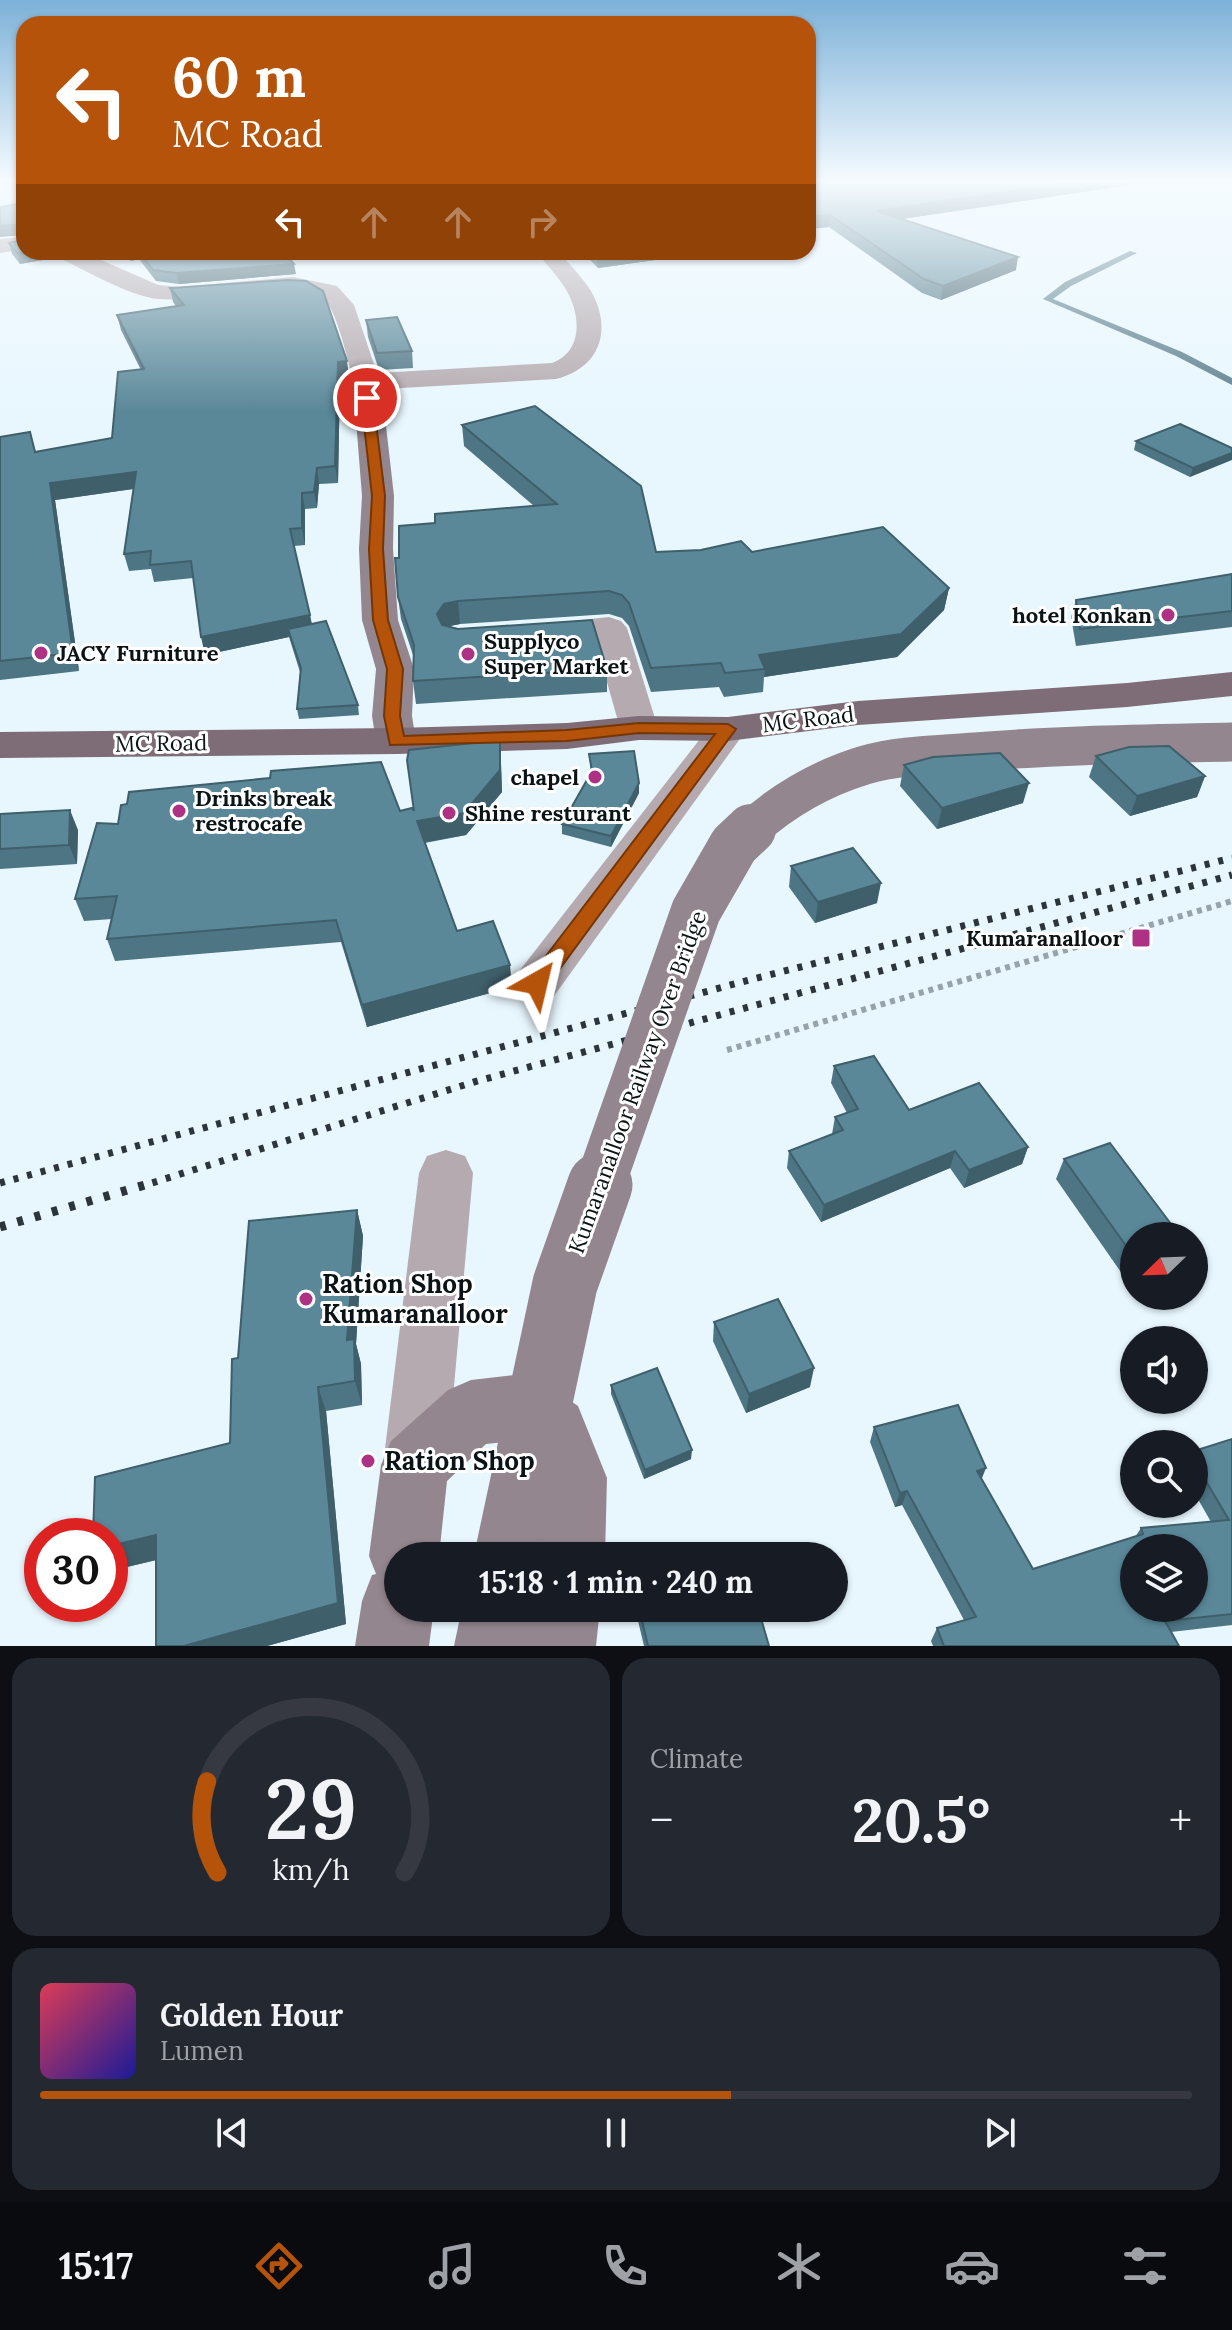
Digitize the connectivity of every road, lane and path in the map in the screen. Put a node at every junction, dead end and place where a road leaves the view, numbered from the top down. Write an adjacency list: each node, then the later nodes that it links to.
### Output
1 (83, 260): 3 (street)
2 (555, 260): 3 (street)
3 (367, 382): 8 (main road)
4 (505, 635): 6 (street)
5 (1232, 684): 7 (main road, MC Road)
6 (639, 728): 7 (main road, MC Road); 8 (main road, MC Road)
7 (728, 729): 12 (street)
8 (396, 741): 10 (main road, MC Road)
9 (1232, 742): 17 (main road, Kumaranalloor Railway Over Bridge, bridge)
10 (0, 745)
11 (1232, 901): 13 (path)
12 (537, 983)
13 (727, 1050)
14 (446, 1173): 15 (street)
15 (415, 1465): 16 (main road); 18 (main road)
16 (406, 1542)
17 (510, 1542)
18 (571, 1542)
19 (395, 1622): 22 (main road)
20 (495, 1622): 23 (main road)
21 (562, 1622): 24 (main road)
22 (392, 1646)
23 (491, 1646)
24 (559, 1646)

